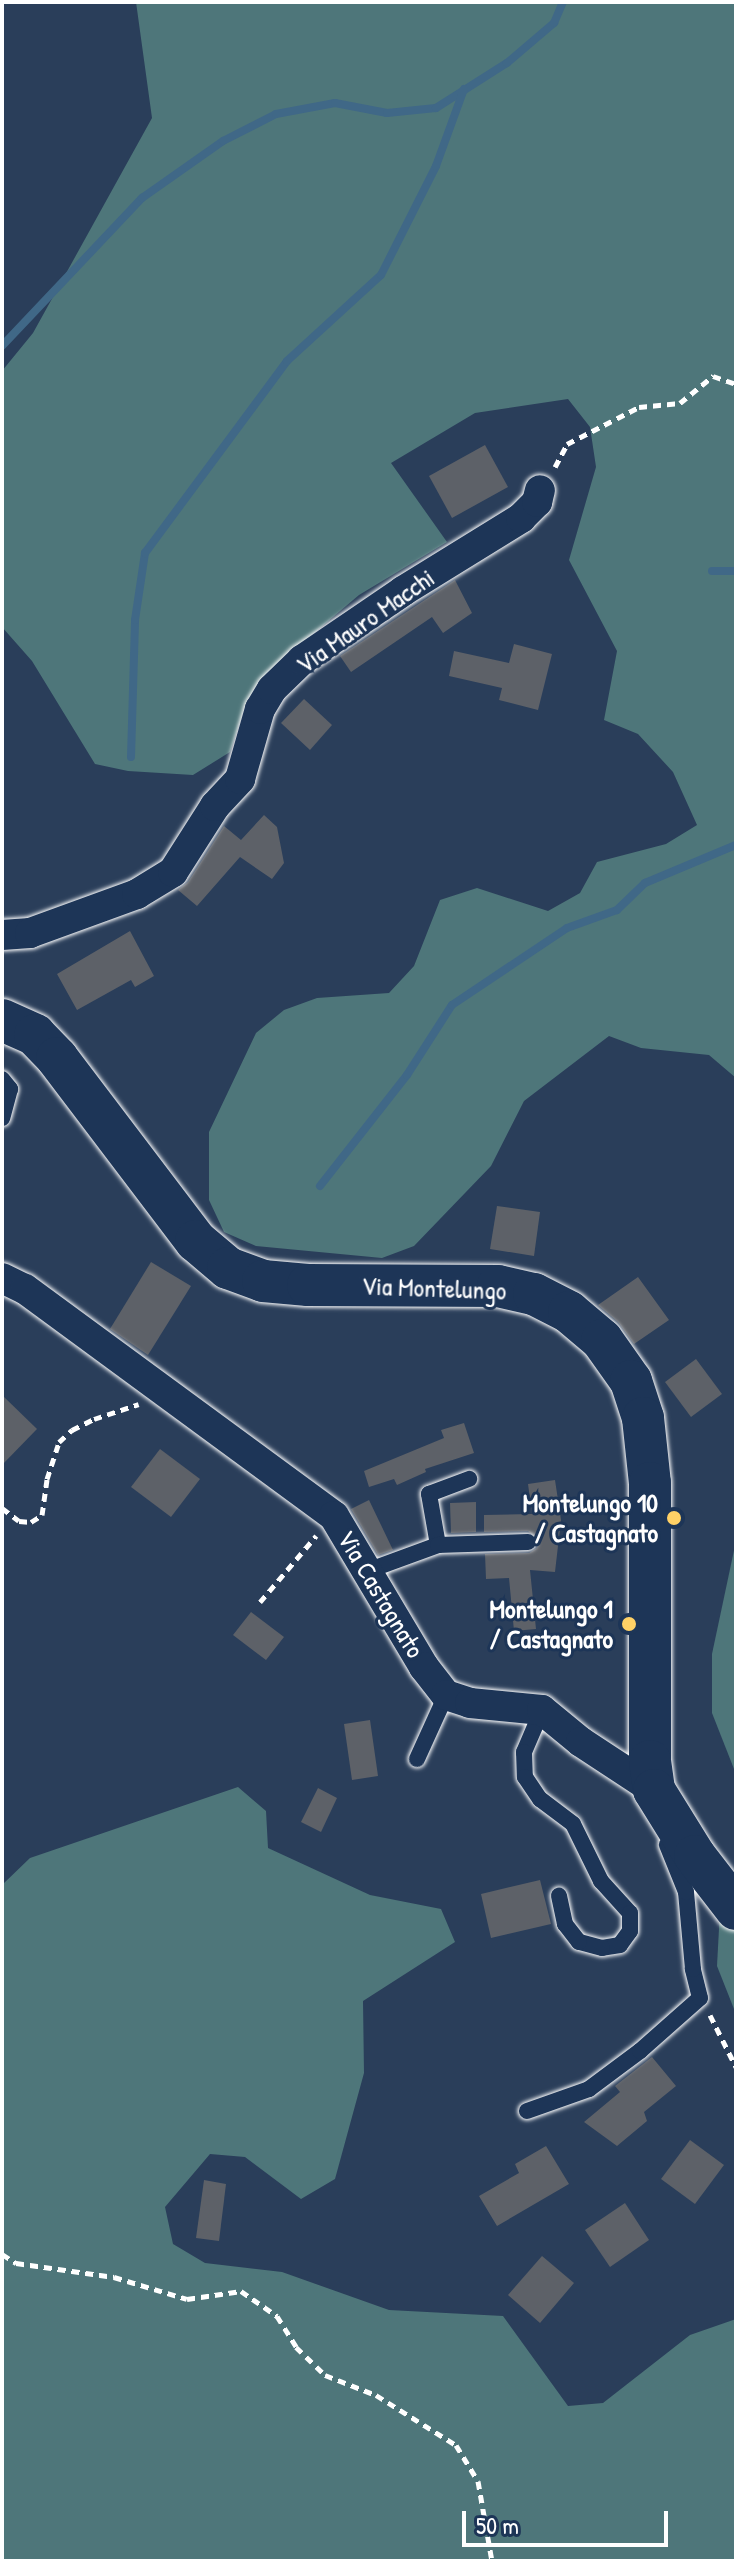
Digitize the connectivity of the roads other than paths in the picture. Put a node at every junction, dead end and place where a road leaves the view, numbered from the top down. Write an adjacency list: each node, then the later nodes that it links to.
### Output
1 (540, 490): 2 (street, Via Mauro Macchi)
2 (2, 935)
3 (2, 1020): 14 (street, Via Montelungo)
4 (2, 1079): 5 (lane)
5 (2, 1118)
6 (2, 1278): 10 (street, Via Castagnato)
7 (469, 1479): 9 (lane)
8 (528, 1542): 9 (lane)
9 (438, 1545): 10 (lane)
10 (367, 1571): 11 (street, Via Castagnato)
11 (446, 1695): 12 (street); 13 (lane)
12 (542, 1710): 14 (street); 15 (lane)
13 (417, 1759)
14 (654, 1790): 16 (street, Via Montelungo); 17 (lane, Via Montelungo)
15 (559, 1896)
16 (736, 1909)
17 (527, 2111)

